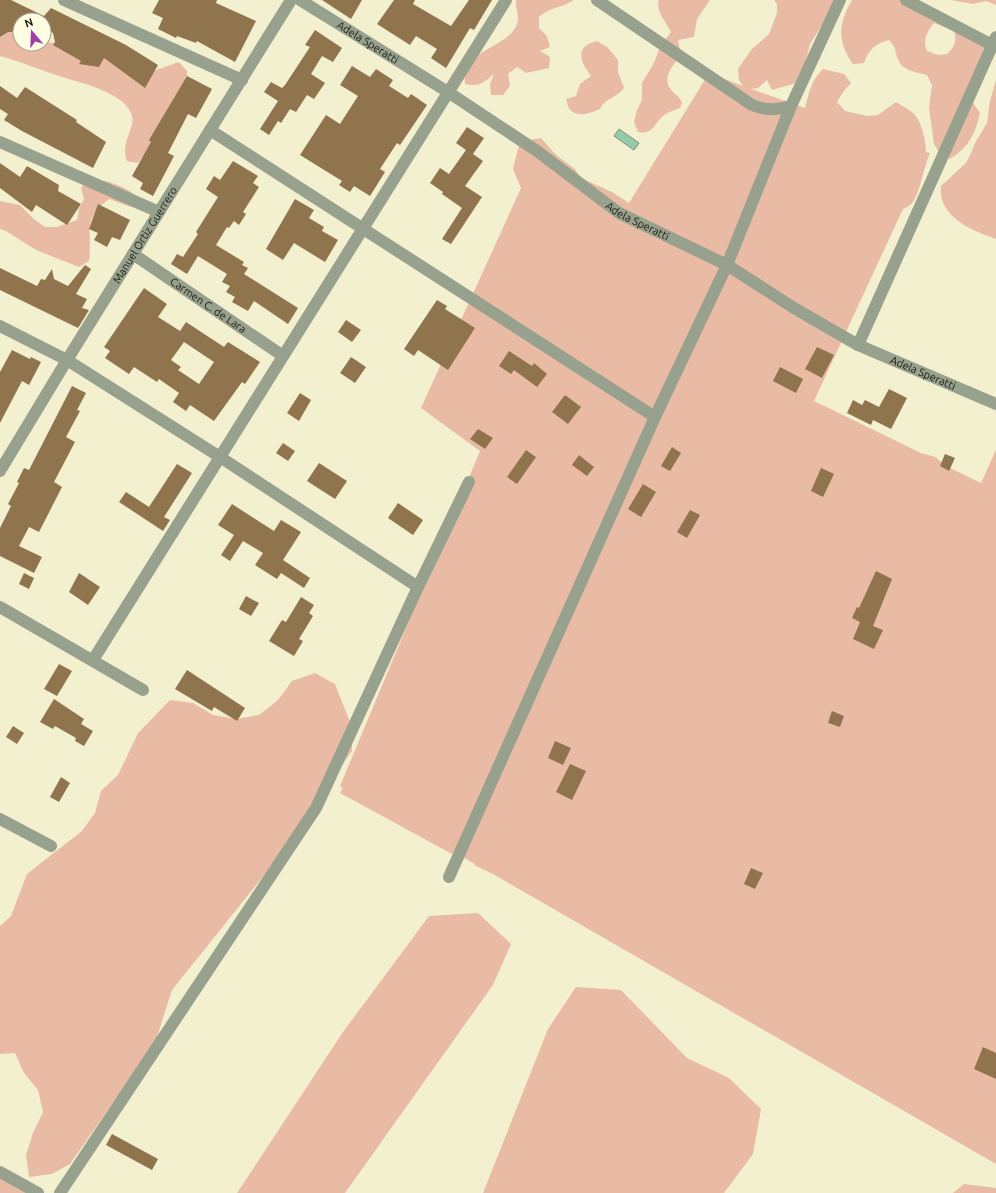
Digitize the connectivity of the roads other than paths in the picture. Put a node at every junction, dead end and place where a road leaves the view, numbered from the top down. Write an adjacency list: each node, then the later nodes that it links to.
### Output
1 (64, 0): 9 (street)
2 (291, 0): 9 (street, Manuel Ortiz Guerrero)
3 (300, 0): 10 (street, Adela Speratti)
4 (506, 0): 10 (street)
5 (597, 0): 11 (street)
6 (840, 0): 11 (street)
7 (906, 0): 8 (street)
8 (995, 43): 19 (street)
9 (242, 80): 12 (street, Manuel Ortiz Guerrero)
10 (448, 92): 15 (street); 17 (street, Adela Speratti)
11 (791, 106): 17 (street)
12 (210, 130): 14 (street, Manuel Ortiz Guerrero); 15 (street)
13 (0, 142): 14 (street)
14 (159, 212): 16 (street, Manuel Ortiz Guerrero)
15 (363, 228): 20 (street); 23 (street)
16 (133, 254): 20 (street, Carmen C. de Lara); 21 (street, Manuel Ortiz Guerrero)
17 (727, 265): 19 (street, Adela Speratti); 23 (street)
18 (0, 326): 21 (street)
19 (858, 345): 22 (street, Adela Speratti)
20 (283, 356): 24 (street)
21 (67, 360): 24 (street); 25 (street, Manuel Ortiz Guerrero)
22 (996, 404)
23 (655, 417): 33 (street)
24 (220, 457): 27 (street); 29 (street)
25 (0, 471)
26 (469, 482): 27 (street)
27 (418, 587): 36 (street)
28 (0, 607): 29 (street)
29 (93, 660): 30 (street)
30 (142, 690)
31 (0, 819): 32 (street)
32 (51, 846)
33 (449, 877)
34 (0, 1172): 35 (street)
35 (38, 1193)
36 (60, 1193)

